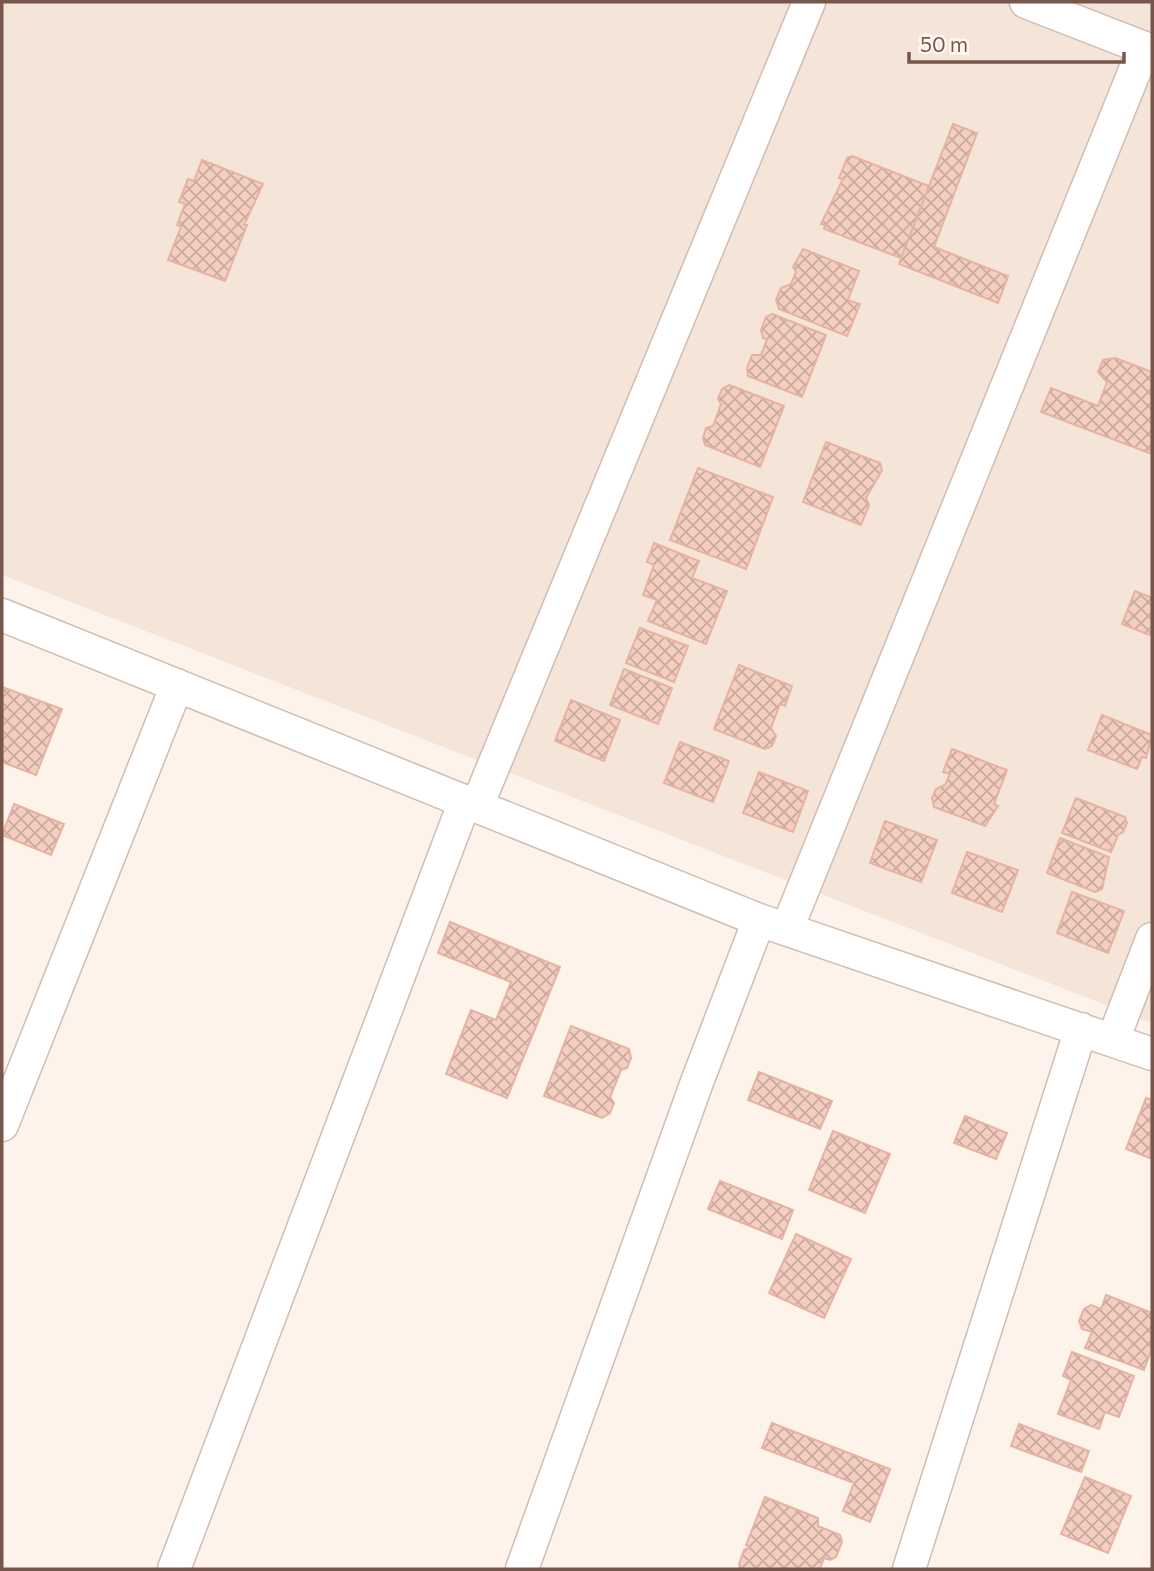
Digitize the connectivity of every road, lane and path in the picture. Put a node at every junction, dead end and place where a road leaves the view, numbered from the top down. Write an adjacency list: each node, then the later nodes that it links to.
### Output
1 (809, 2): 6 (street)
2 (1026, 2): 3 (street)
3 (1148, 50): 7 (street)
4 (2, 615): 5 (street)
5 (177, 685): 6 (street); 12 (street)
6 (471, 804): 7 (street); 13 (street)
7 (773, 925): 9 (street); 14 (street)
8 (1152, 939): 10 (street)
9 (1081, 1029): 10 (street); 15 (street)
10 (1113, 1040): 11 (street)
11 (1152, 1054)
12 (2, 1125)
13 (174, 1569)
14 (522, 1569)
15 (909, 1569)

